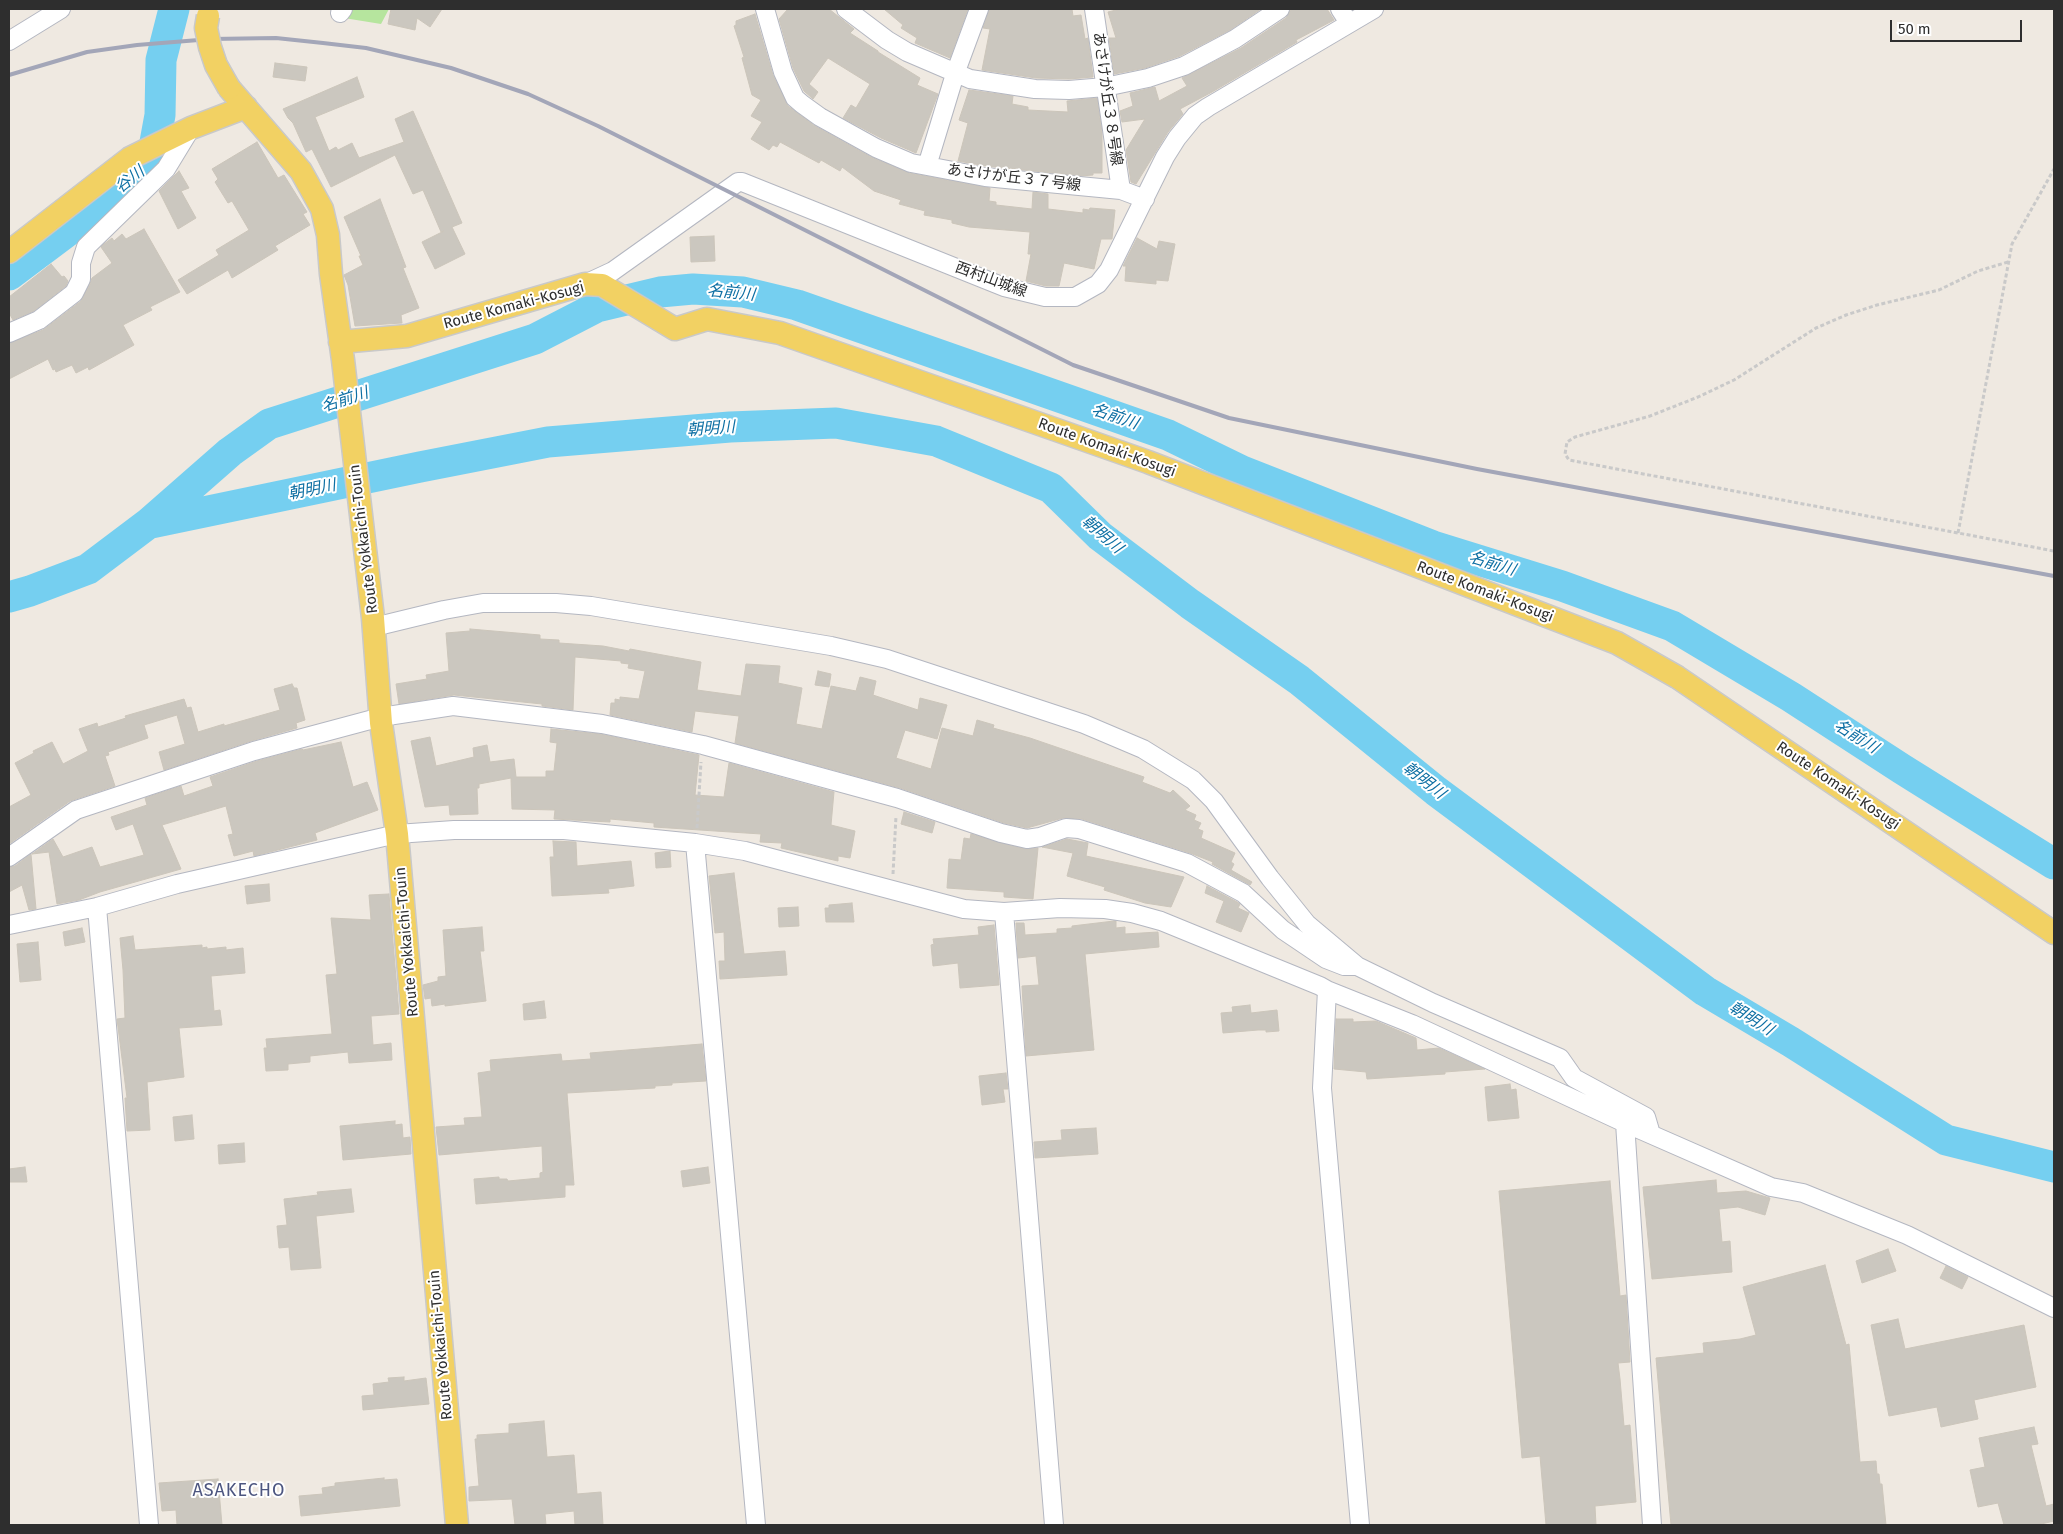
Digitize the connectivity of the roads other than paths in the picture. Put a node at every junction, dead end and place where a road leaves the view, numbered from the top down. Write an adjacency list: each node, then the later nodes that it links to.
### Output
1 (61, 9): 10 (street)
2 (765, 9): 15 (street)
3 (846, 9): 11 (street)
4 (979, 9): 11 (street, あさけが丘３７号線)
5 (1094, 9): 12 (street, あさけが丘３８号線)
6 (1280, 9): 12 (street)
7 (1374, 9): 9 (street, 西村山城線)
8 (209, 12): 13 (main road, bridge)
9 (1345, 16): 17 (street, 西村山城線)
10 (9, 41)
11 (955, 74): 12 (street); 15 (street, あさけが丘３７号線)
12 (1105, 87): 16 (street, あさけが丘３８号線)
13 (246, 107): 14 (main road); 21 (main road)
14 (182, 132): 18 (main road); 20 (street)
15 (927, 166): 16 (street, あさけが丘３７号線)
16 (1120, 190): 17 (street, あさけが丘３７号線)
17 (1145, 199): 19 (street, 西村山城線)
18 (9, 252)
19 (594, 285): 21 (main road, Route Komaki-Kosugi); 30 (main road, Route Komaki-Kosugi)
20 (9, 332)
21 (342, 351): 22 (main road, Route Yokkaichi-Touin)
22 (373, 623): 23 (main road, Route Yokkaichi-Touin); 31 (street)
23 (381, 717): 24 (main road, Route Yokkaichi-Touin); 26 (street); 31 (street)
24 (397, 834): 25 (street); 27 (street); 37 (main road, Route Yokkaichi-Touin)
25 (696, 843): 28 (street); 38 (street)
26 (9, 857)
27 (97, 907): 29 (street); 36 (street)
28 (1004, 912): 32 (street); 39 (street)
29 (9, 925)
30 (2054, 933)
31 (1357, 966): 34 (street)
32 (1327, 990): 33 (street); 40 (street)
33 (1625, 1123): 34 (street); 41 (street)
34 (1651, 1134): 35 (street)
35 (2054, 1308)
36 (149, 1525)
37 (457, 1525)
38 (756, 1525)
39 (1054, 1525)
40 (1360, 1525)
41 (1652, 1525)

